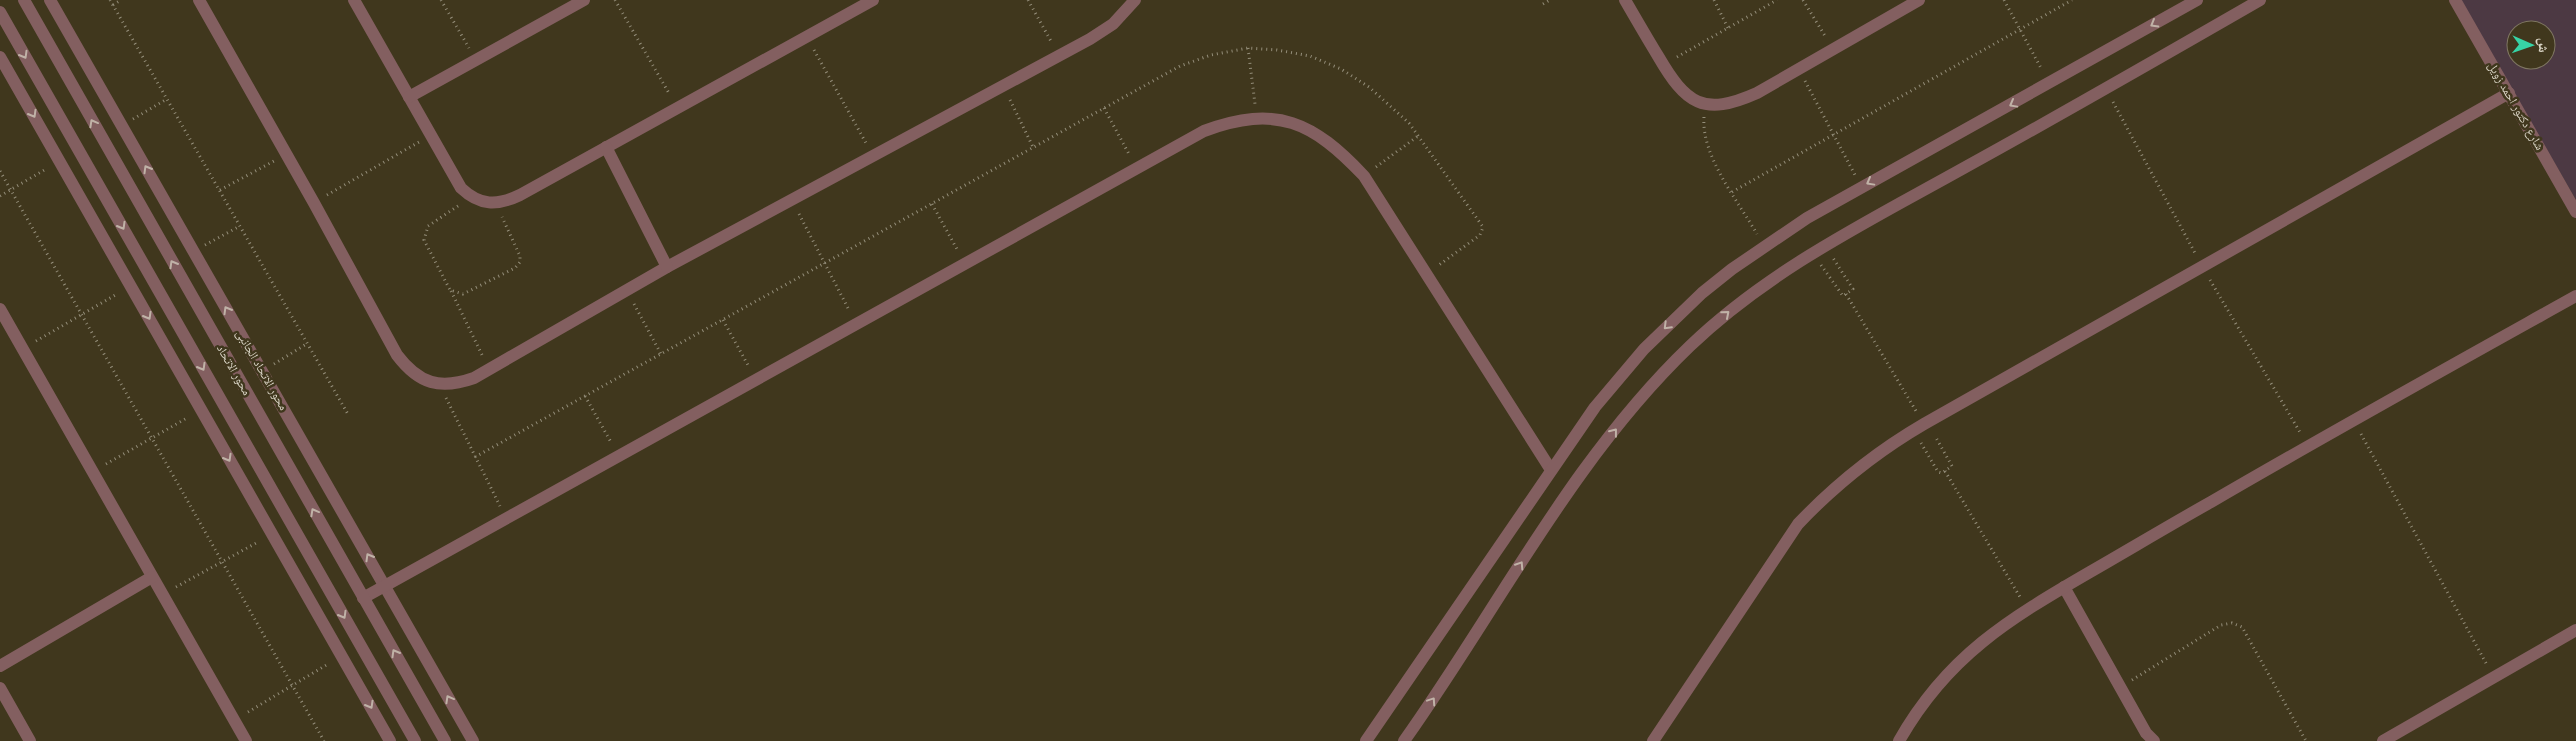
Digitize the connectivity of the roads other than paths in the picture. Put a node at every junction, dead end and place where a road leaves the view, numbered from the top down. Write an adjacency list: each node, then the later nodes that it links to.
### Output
1 (24, 0): 26 (street, محور الاتحاد, one-way to 1)
2 (50, 0): 24 (street, محور الاتحاد الجانبى, one-way to 2)
3 (199, 0): 19 (street)
4 (354, 0): 16 (street)
5 (584, 0): 16 (street)
6 (873, 0): 17 (street)
7 (1135, 0): 19 (street)
8 (1625, 0): 9 (street)
9 (1919, 0)
10 (2197, 0): 22 (street, one-way to 22)
11 (2260, 0): 37 (street, one-way to 11)
12 (2456, 0): 15 (street, شارع دكتور احمد زويل)
13 (0, 12): 33 (street, one-way to 33)
14 (0, 57): 32 (street, one-way to 32)
15 (2509, 93): 18 (street, شارع دكتور احمد زويل); 38 (street)
16 (409, 97): 17 (street)
17 (606, 147): 19 (street)
18 (2576, 212)
19 (667, 267)
20 (2576, 296): 25 (street)
21 (0, 309): 23 (street)
22 (1551, 470): 24 (street); 36 (street)
23 (152, 577): 28 (street); 31 (street)
24 (385, 586): 26 (street); 35 (street, محور الاتحاد الجانبى, one-way to 24)
25 (2064, 587): 39 (street); 40 (street)
26 (363, 598): 34 (street, محور الاتحاد, one-way to 26)
27 (2576, 630): 41 (street)
28 (0, 666)
29 (0, 688): 30 (street)
30 (30, 741)
31 (246, 741)
32 (390, 741)
33 (415, 741)
34 (445, 741)
35 (473, 741)
36 (1366, 741)
37 (1404, 741)
38 (1653, 741)
39 (1899, 741)
40 (2154, 741)
41 (2383, 741)

